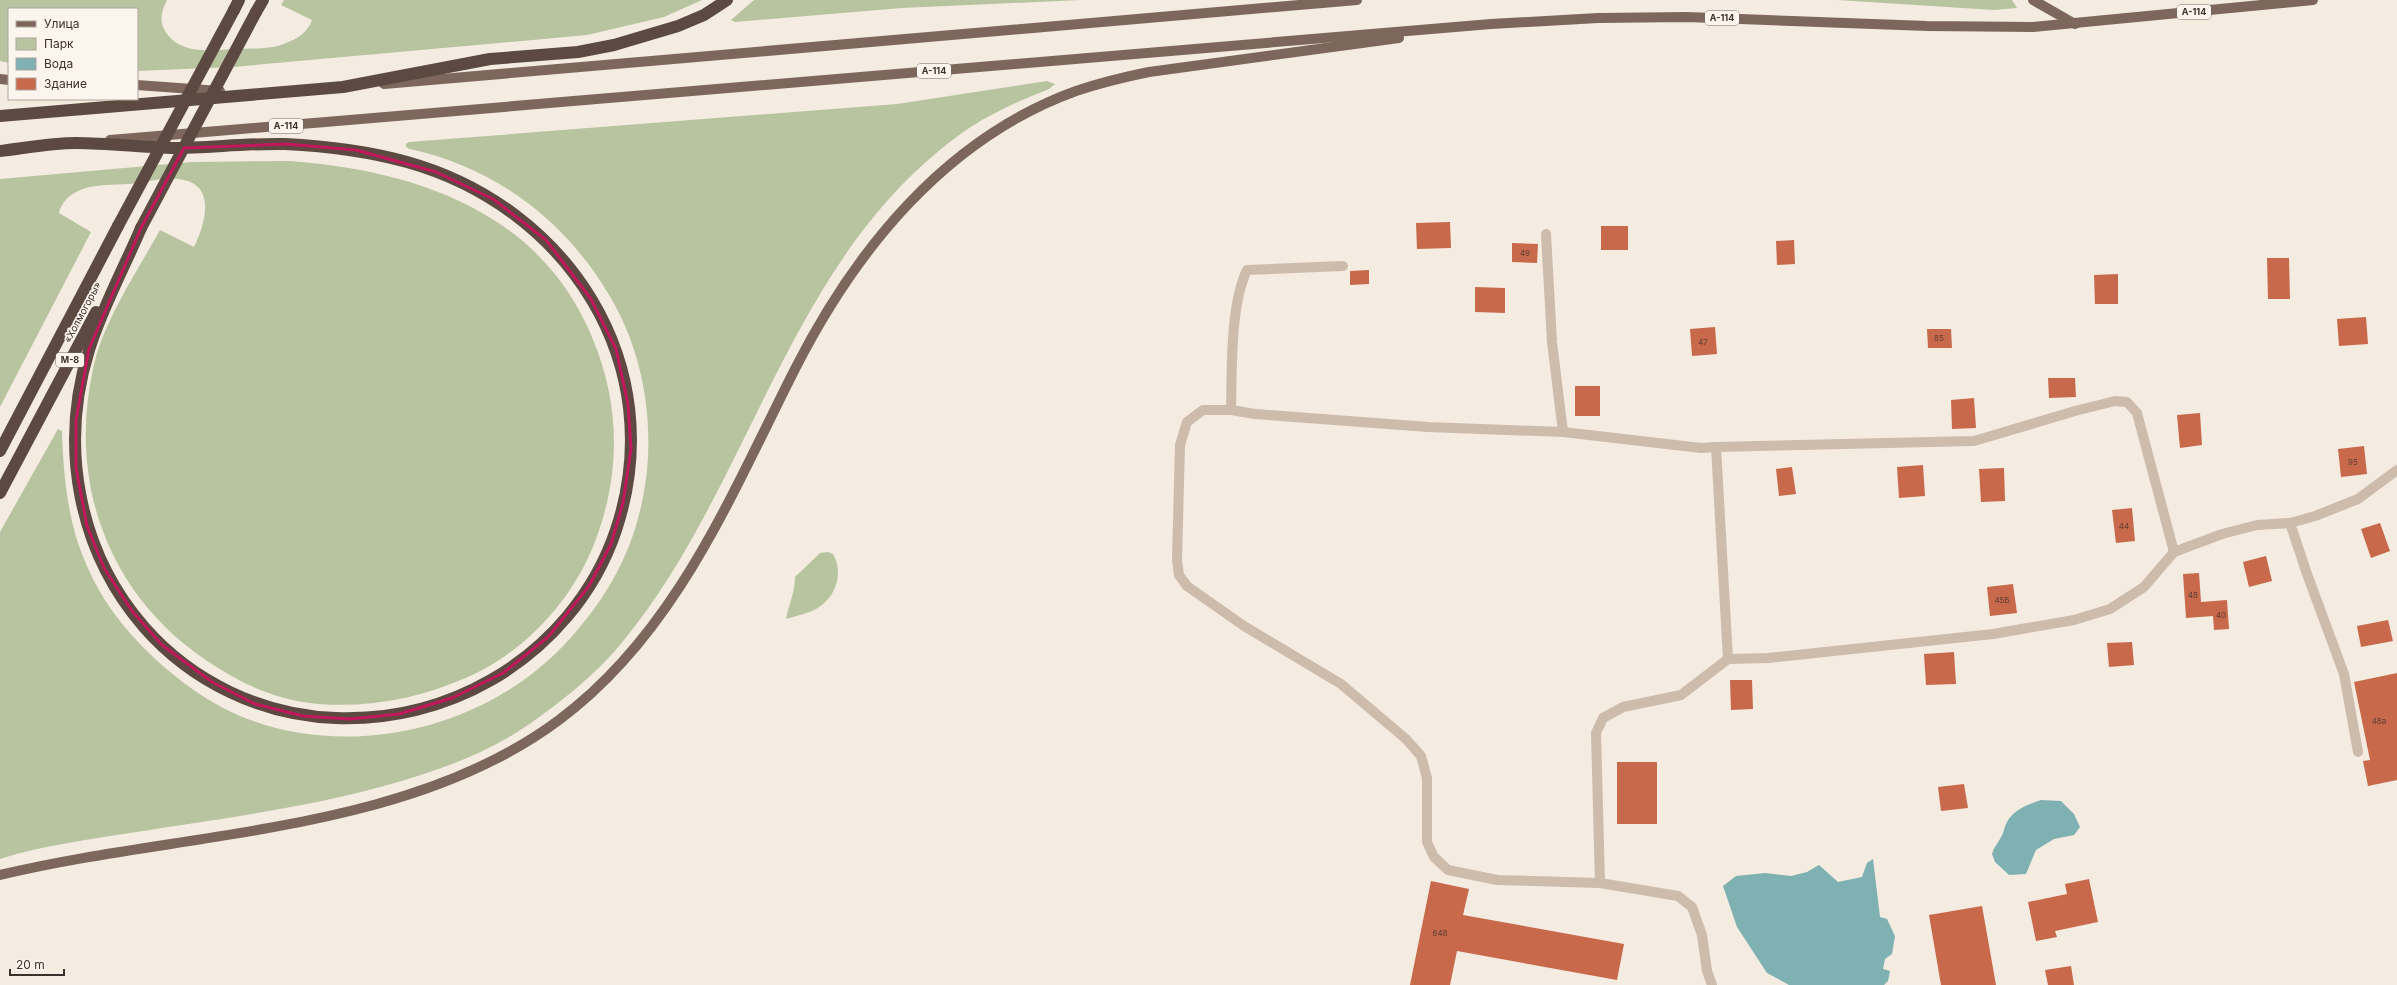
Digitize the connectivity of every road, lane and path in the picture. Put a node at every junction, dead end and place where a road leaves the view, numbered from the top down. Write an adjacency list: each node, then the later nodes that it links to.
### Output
1 (263, 0): 16 (highway, М-8, bridge)
2 (727, 0): 10 (highway)
3 (1357, 0): 10 (main road)
4 (2033, 0): 8 (main road)
5 (2313, 0): 8 (main road, А-114)
6 (237, 3): 15 (highway, М-8, bridge)
7 (1491, 24): 8 (main road, А-114); 13 (main road, А-114); 30 (main road)
8 (2075, 24)
9 (138, 86): 11 (main road)
10 (343, 87): 11 (highway)
11 (256, 94): 12 (highway)
12 (0, 116)
13 (72, 143): 14 (highway, А-114); 16 (highway)
14 (0, 151)
15 (118, 226): 21 (main road); 23 (highway, «Холмогоры» / М-8)
16 (141, 228): 25 (highway, «Холмогоры» / М-8)
17 (1546, 234): 20 (lane)
18 (1343, 266): 19 (lane)
19 (1232, 410): 20 (lane); 31 (lane)
20 (1563, 432): 22 (lane)
21 (0, 440)
22 (1716, 447): 27 (lane); 28 (lane)
23 (0, 451)
24 (2397, 470): 26 (lane)
25 (0, 493)
26 (2290, 522): 27 (lane); 29 (lane)
27 (2174, 552): 28 (lane)
28 (1728, 659): 31 (lane)
29 (2358, 752)
30 (0, 875)
31 (1600, 884): 32 (lane)
32 (1712, 985)

